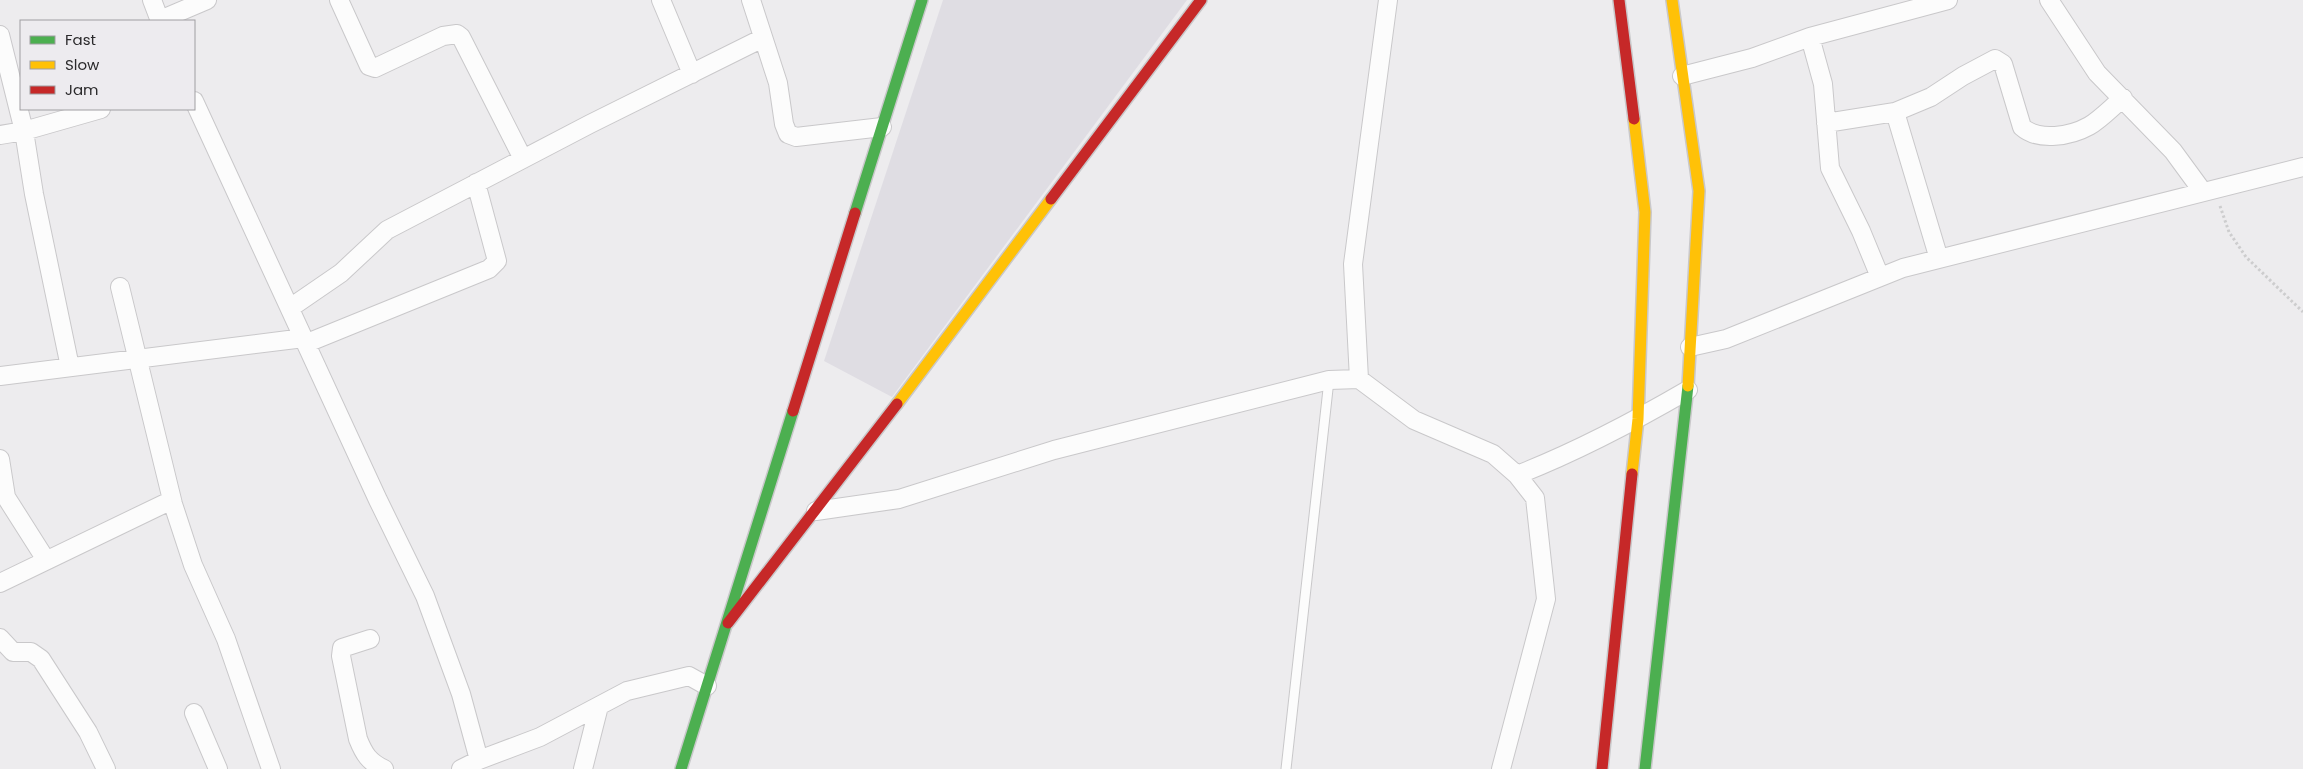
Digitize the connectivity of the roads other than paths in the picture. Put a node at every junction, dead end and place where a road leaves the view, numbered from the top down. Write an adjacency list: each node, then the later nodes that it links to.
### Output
1 (152, 0): 13 (street)
2 (207, 0): 14 (street)
3 (339, 0): 28 (street)
4 (661, 0): 18 (street)
5 (751, 0): 17 (street)
6 (922, 0): 25 (main road)
7 (1201, 0): 48 (main road)
8 (1388, 0): 41 (street)
9 (1620, 0): 44 (main road)
10 (1672, 0): 19 (main road)
11 (1948, 0): 16 (street)
12 (2049, 0): 20 (street)
13 (160, 20)
14 (162, 20)
15 (0, 35): 26 (street)
16 (1810, 37): 19 (street); 24 (street)
17 (763, 38): 18 (street); 25 (street)
18 (692, 74): 28 (street)
19 (1682, 76): 37 (main road)
20 (2123, 98): 23 (street); 31 (street)
21 (195, 103): 35 (street)
22 (98, 110): 26 (street)
23 (1895, 112): 24 (street); 32 (street)
24 (1826, 123): 33 (street)
25 (882, 127): 51 (main road)
26 (24, 131): 27 (street); 39 (street)
27 (0, 135)
28 (523, 159): 30 (street)
29 (2303, 167): 31 (street)
30 (476, 183): 35 (street); 36 (street)
31 (2208, 190): 32 (street)
32 (1939, 259): 33 (street)
33 (1880, 277): 37 (street)
34 (120, 287): 38 (street)
35 (290, 308): 36 (street)
36 (306, 341): 38 (street); 57 (street)
37 (1690, 347): 43 (main road)
38 (137, 359): 39 (street); 47 (street)
39 (70, 367): 40 (street)
40 (0, 376)
41 (1359, 379): 42 (street); 46 (street)
42 (1330, 380): 48 (street); 65 (lane)
43 (1688, 390): 44 (street); 68 (main road)
44 (1638, 419): 46 (street); 67 (main road)
45 (0, 459): 49 (street)
46 (1517, 475): 66 (street)
47 (172, 500): 49 (street); 60 (street)
48 (816, 511): 51 (main road)
49 (46, 560): 50 (street)
50 (0, 583)
51 (726, 627): 54 (main road)
52 (0, 638): 58 (street)
53 (370, 639): 61 (street)
54 (707, 686): 55 (street); 64 (main road)
55 (599, 706): 57 (street); 63 (street)
56 (194, 713): 59 (street)
57 (479, 760): 62 (street)
58 (106, 769)
59 (218, 769)
60 (271, 769)
61 (384, 769)
62 (461, 769)
63 (584, 769)
64 (681, 769)
65 (1286, 769)
66 (1501, 769)
67 (1602, 769)
68 (1645, 769)

